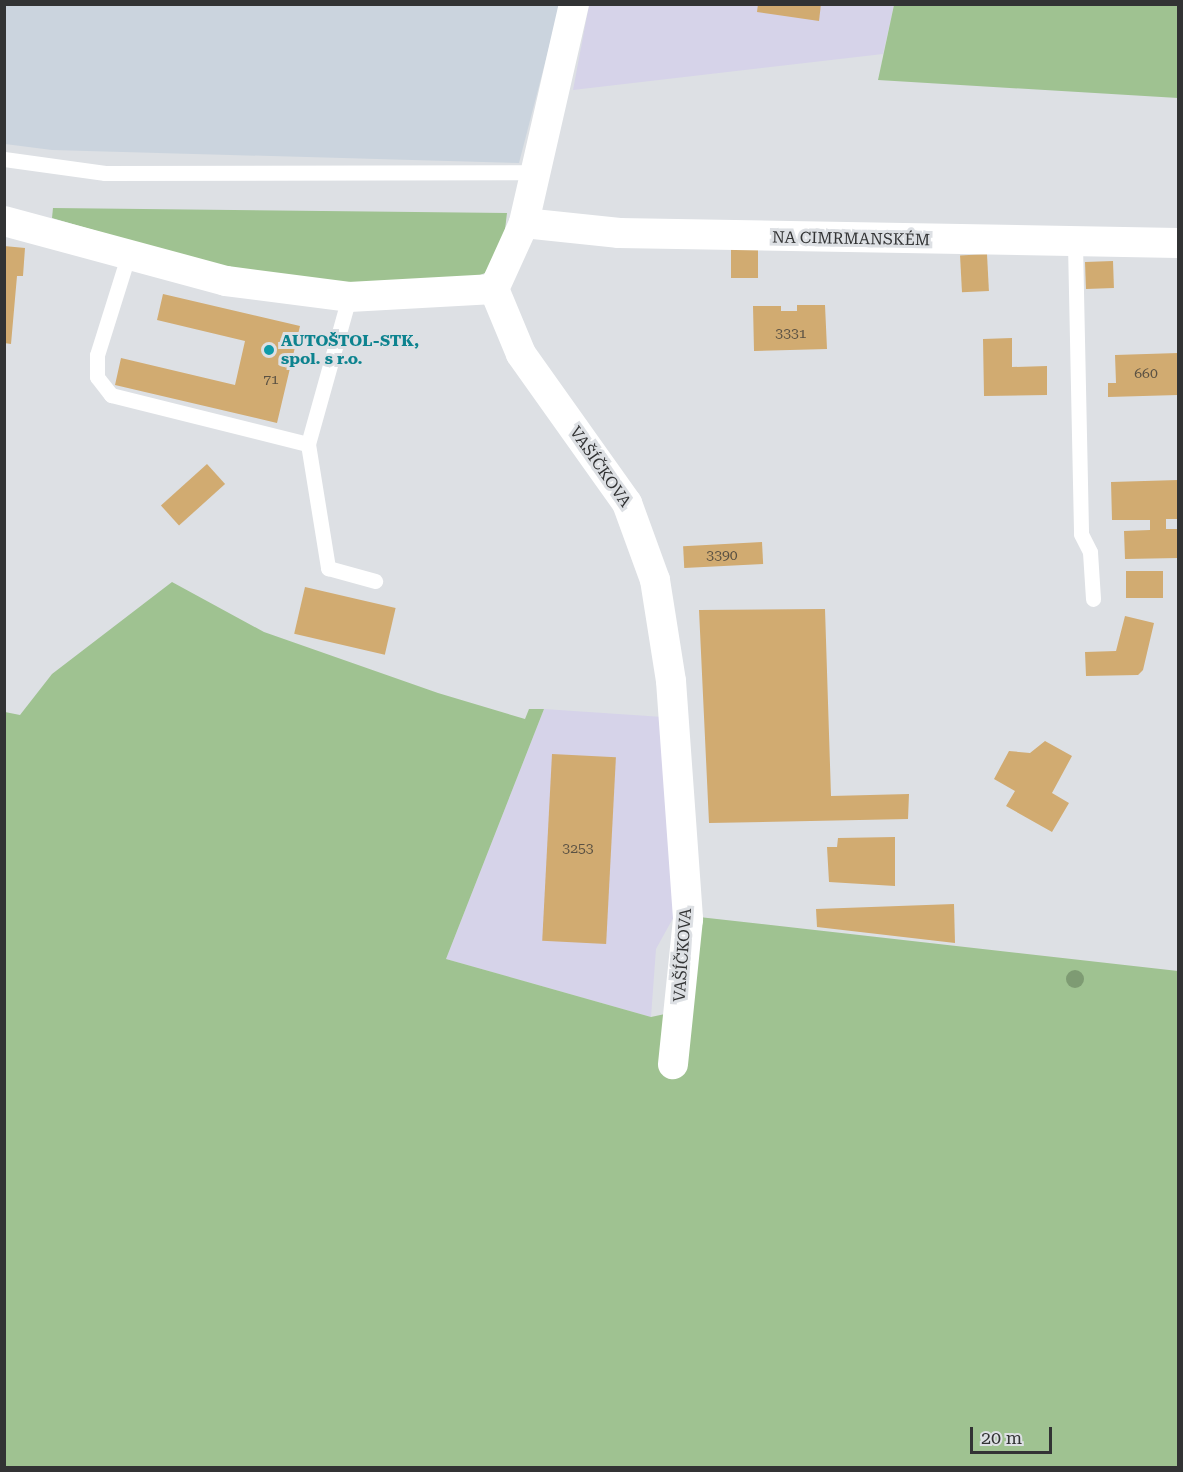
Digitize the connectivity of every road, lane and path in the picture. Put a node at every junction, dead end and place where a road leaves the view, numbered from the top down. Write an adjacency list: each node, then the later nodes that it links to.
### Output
1 (574, 4): 3 (street)
2 (4, 159): 3 (lane)
3 (534, 172): 5 (street)
4 (4, 220): 8 (street)
5 (524, 223): 7 (street, NA CIMRMANSKÉM); 9 (street)
6 (1179, 243): 7 (street, NA CIMRMANSKÉM)
7 (1075, 244): 13 (lane)
8 (129, 253): 10 (street); 11 (lane)
9 (494, 290): 10 (street); 14 (street, VAŠÍČKOVA)
10 (349, 297): 11 (lane)
11 (308, 444): 12 (lane)
12 (375, 581)
13 (1093, 599)
14 (673, 1064)

